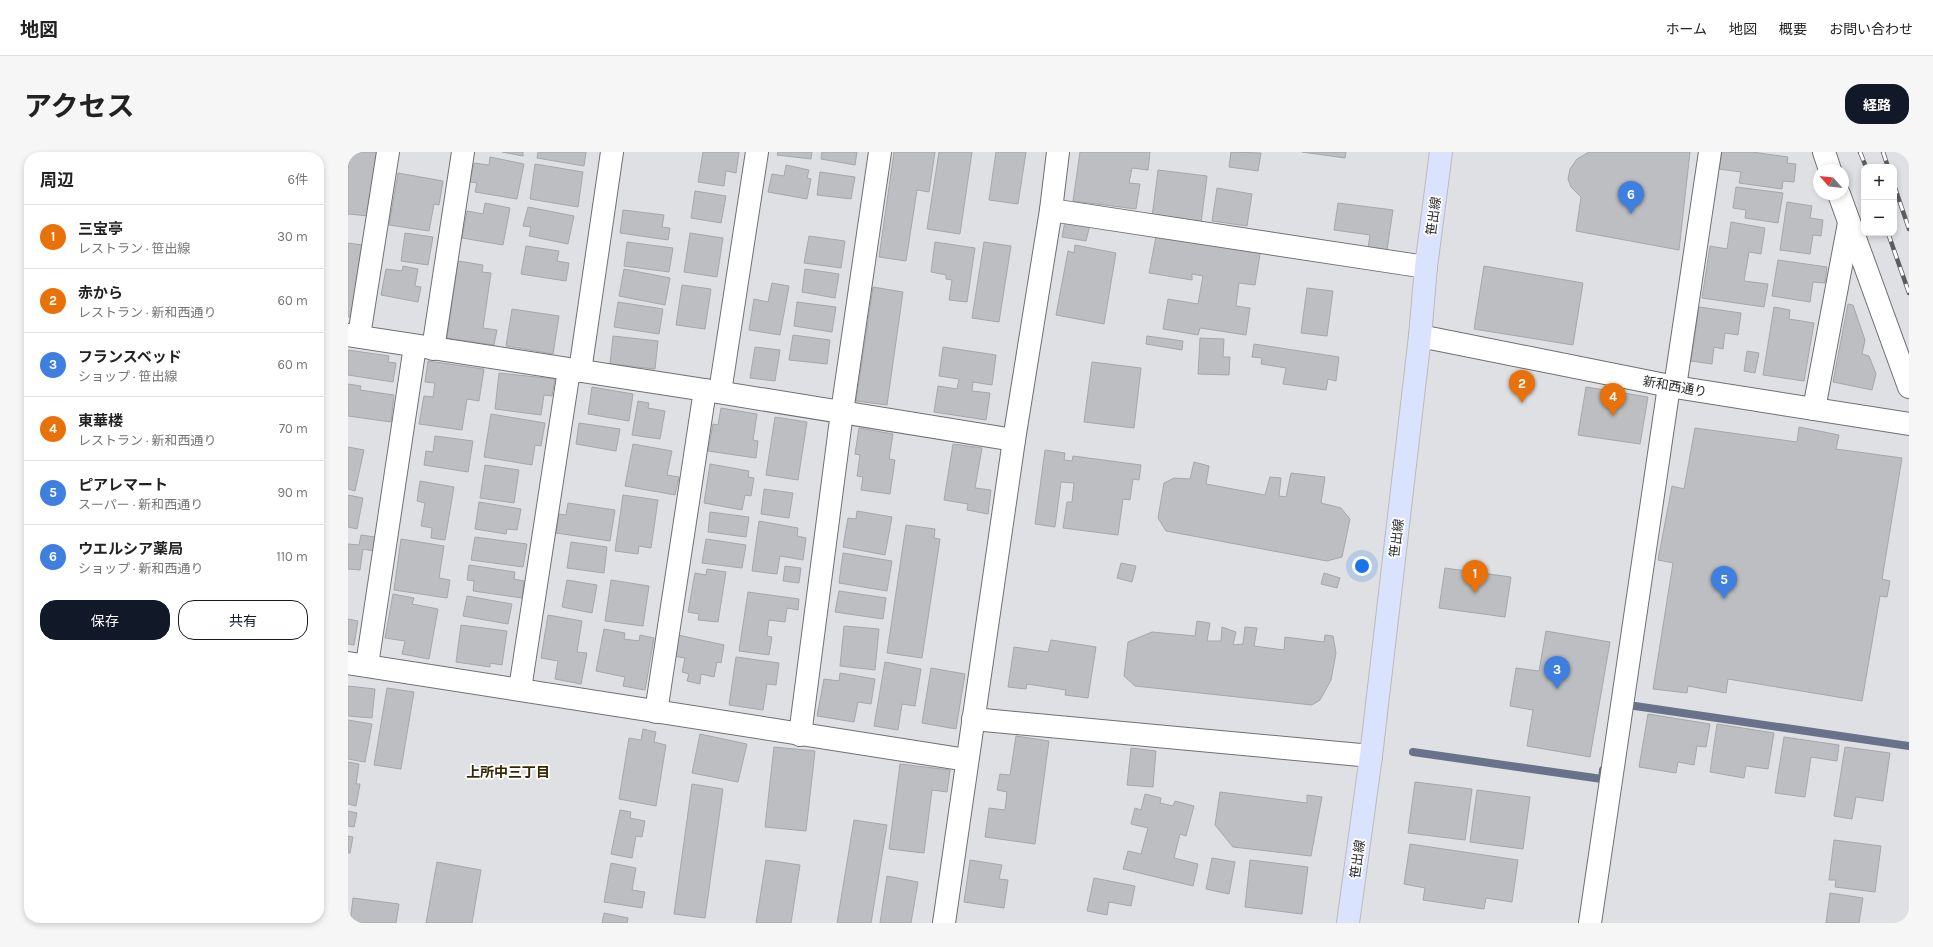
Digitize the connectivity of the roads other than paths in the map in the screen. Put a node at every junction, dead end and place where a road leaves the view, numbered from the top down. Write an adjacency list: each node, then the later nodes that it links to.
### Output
1 (388, 152): 15 (street)
2 (463, 152): 17 (street)
3 (612, 152): 18 (street)
4 (757, 152): 21 (street)
5 (880, 152): 23 (street)
6 (1058, 152): 12 (street)
7 (1442, 152): 14 (main road, 笹出線)
8 (1710, 152): 19 (street)
9 (1824, 152): 10 (street)
10 (1828, 164)
11 (1841, 200): 13 (street)
12 (1051, 210): 14 (street); 25 (street)
13 (1849, 222): 20 (street); 22 (street)
14 (1426, 267): 16 (main road, 笹出線)
15 (354, 336): 17 (street)
16 (1420, 336): 19 (street, 新和西通り); 31 (main road, 笹出線)
17 (424, 347): 18 (street); 26 (street)
18 (574, 371): 21 (street); 27 (street)
19 (1672, 386): 22 (street, 新和西通り); 35 (street)
20 (1909, 387)
21 (712, 391): 23 (street); 28 (street)
22 (1814, 409): 24 (street, 新和西通り)
23 (842, 412): 25 (street); 30 (street)
24 (1909, 424)
25 (1014, 440): 29 (street)
26 (357, 664): 27 (street)
27 (520, 689): 28 (street)
28 (656, 712): 30 (street)
29 (973, 719): 31 (street); 32 (street)
30 (800, 735): 32 (street)
31 (1371, 756): 34 (main road, 笹出線)
32 (967, 760): 33 (street)
33 (944, 923)
34 (1348, 923)
35 (1590, 923)

